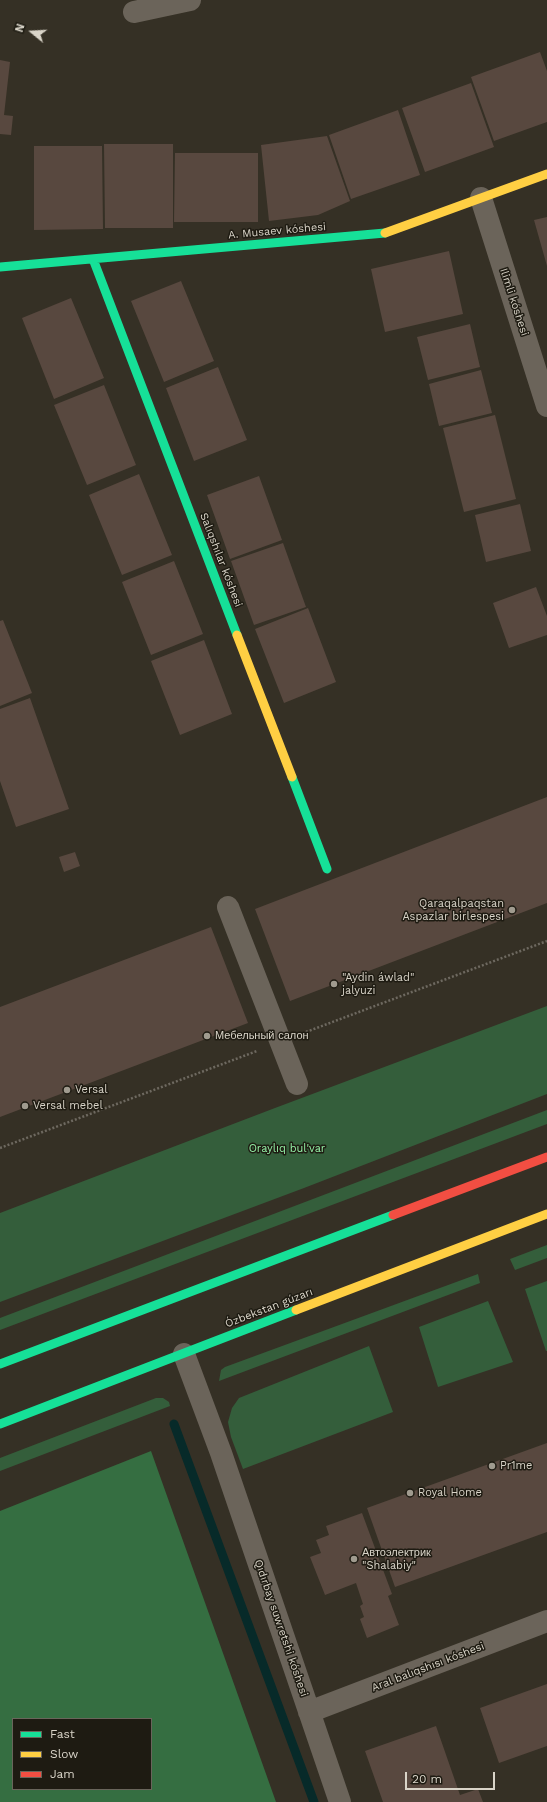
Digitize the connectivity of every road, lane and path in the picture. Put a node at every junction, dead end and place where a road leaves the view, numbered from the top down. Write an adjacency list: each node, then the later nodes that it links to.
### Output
1 (190, 0): 2 (street)
2 (134, 12)
3 (547, 174): 4 (street, A. Musaev kóshesi)
4 (481, 198): 5 (street, A. Musaev kóshesi); 7 (street, Ilimli kóshesi)
5 (93, 259): 6 (street, A. Musaev kóshesi); 8 (street, Salıqshılar kóshesi)
6 (0, 267)
7 (547, 406)
8 (327, 869)
9 (228, 907): 10 (street)
10 (298, 1084)
11 (547, 1157): 14 (street)
12 (547, 1214): 13 (street, Ózbekstan gúzarı)
13 (184, 1354): 15 (street, Ózbekstan gúzarı); 17 (street, Qıdırbay suwretshi kóshesi)
14 (0, 1364)
15 (0, 1424)
16 (547, 1621): 17 (street, Aral balıqshısı kóshesi)
17 (309, 1712): 18 (street, Qıdırbay suwretshi kóshesi)
18 (340, 1802)

